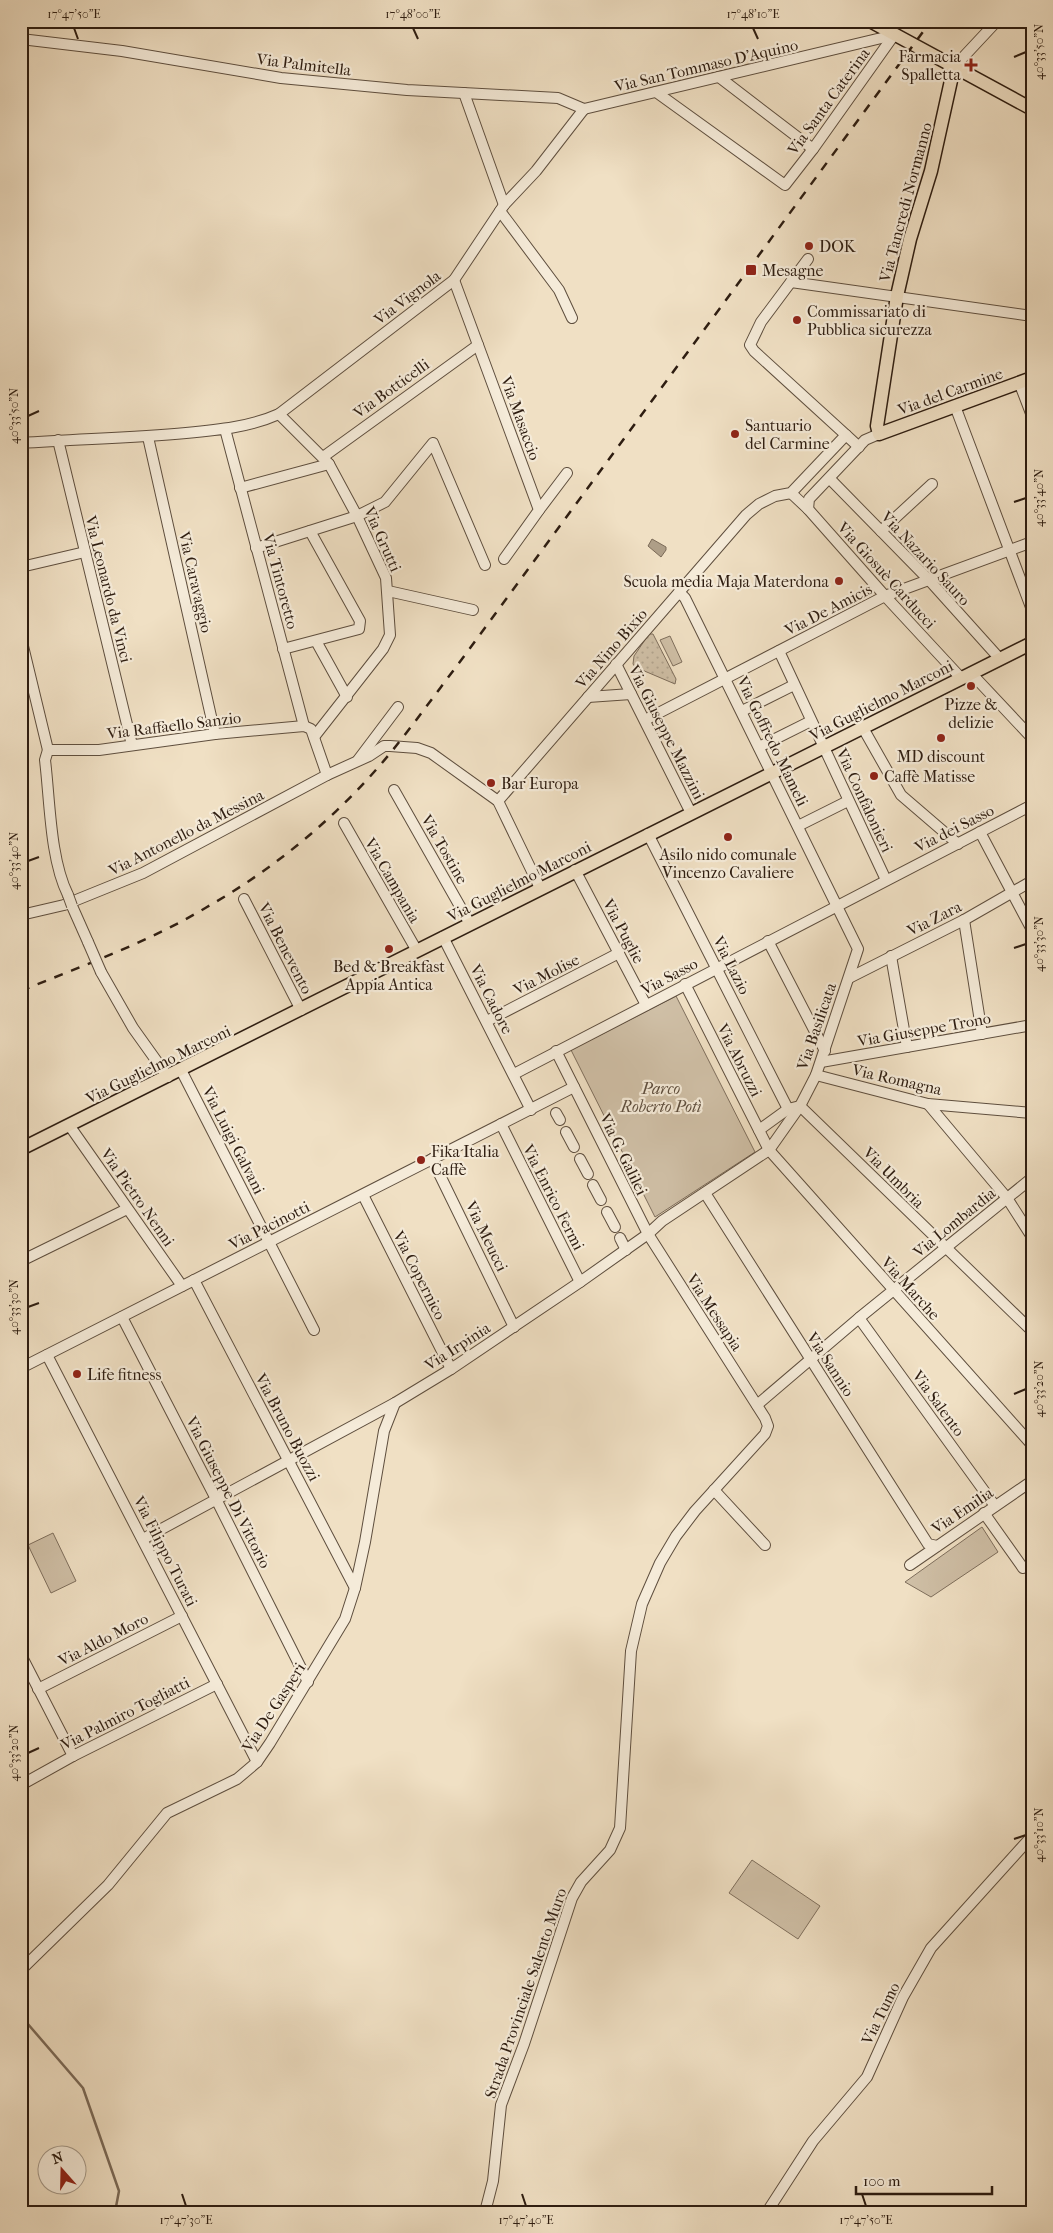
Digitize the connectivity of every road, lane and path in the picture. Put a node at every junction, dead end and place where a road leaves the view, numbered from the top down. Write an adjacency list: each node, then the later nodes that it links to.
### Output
1 (870, 21): 3 (main road)
2 (997, 21): 5 (street)
3 (894, 35): 5 (main road); 6 (street, Via San Tommaso D'Aquino); 11 (street, Via Santa Caterina)
4 (21, 39): 8 (street, Via Palmitella)
5 (954, 68): 10 (main road); 16 (main road, Via Tancredi Normanno)
6 (719, 77): 7 (street, Via San Tommaso D'Aquino); 11 (street)
7 (656, 92): 9 (street, Via San Tommaso D'Aquino); 11 (street, Via Santa Caterina)
8 (464, 93): 9 (street, Via Palmitella); 12 (street)
9 (584, 109): 12 (street, Via Vignola)
10 (1032, 109)
11 (814, 148)
12 (502, 208): 14 (street, Via Vignola); 18 (street)
13 (808, 259): 15 (street)
14 (454, 280): 19 (street, Via Masaccio); 23 (street, Via Vignola)
15 (791, 282): 16 (street); 27 (street)
16 (897, 296): 17 (street); 26 (main road, Via Tancredi Normanno)
17 (1032, 316)
18 (572, 318)
19 (478, 344): 32 (street, Via Botticelli); 39 (street, Via Masaccio)
20 (1032, 378): 21 (main road, Via del Carmine)
21 (1019, 382): 22 (main road, Via del Carmine); 24 (street)
22 (955, 406): 26 (main road, Via del Carmine); 45 (street)
23 (279, 414): 25 (street, Via Vignola); 32 (street, Via Grutti)
24 (1032, 416)
25 (225, 429): 28 (street, Via Vignola); 36 (street, Via Tintoretto)
26 (879, 434): 31 (street)
27 (846, 435): 31 (street); 37 (street)
28 (148, 436): 29 (street, Via Vignola); 75 (street, Via Caravaggio)
29 (58, 440): 30 (street, Via Vignola); 46 (street, Via Leonardo da Vinci)
30 (21, 443)
31 (859, 447): 34 (street)
32 (326, 460): 36 (street); 40 (street, Via Grutti)
33 (567, 473): 39 (street)
34 (830, 479): 38 (street); 42 (street, Via Nazario Sauro)
35 (932, 484): 42 (street)
36 (240, 488): 44 (street, Via Tintoretto)
37 (791, 493): 38 (street, Via Giosuè Carducci); 52 (street, Via Nino Bixio)
38 (808, 509): 53 (street, Via Giosuè Carducci)
39 (539, 510): 47 (street)
40 (357, 516): 41 (street); 48 (street); 51 (street, Via Grutti)
41 (310, 531): 44 (street); 56 (street)
42 (880, 531): 50 (street, Via Nazario Sauro)
43 (1032, 542): 45 (street, Via De Amicis)
44 (256, 548): 59 (street, Via Tintoretto)
45 (1009, 550): 50 (street, Via De Amicis); 55 (street)
46 (85, 552): 49 (street); 78 (street, Via Leonardo da Vinci)
47 (504, 559)
48 (485, 564)
49 (21, 567)
50 (929, 580): 53 (street, Via De Amicis); 61 (street, Via Nazario Sauro)
51 (388, 592): 54 (street); 67 (street, Via Grutti)
52 (679, 592): 62 (street, Via Nino Bixio); 64 (street, Via Goffredo Mameli)
53 (885, 596): 60 (street, Via De Amicis); 63 (street, Via Giosuè Carducci)
54 (473, 610)
55 (1032, 610)
56 (316, 641): 59 (street); 67 (street)
57 (1032, 643): 61 (main road, Via Guglielmo Marconi)
58 (22, 644): 81 (street)
59 (283, 649): 73 (street, Via Tintoretto)
60 (779, 651): 64 (street, Via De Amicis); 65 (street, Via Confalonieri)
61 (1000, 659): 63 (main road, Via Guglielmo Marconi)
62 (616, 664): 66 (street, Via Giuseppe Mazzini); 68 (street, Via Nino Bixio)
63 (966, 676): 74 (main road, Via Guglielmo Marconi); 77 (street, Via Giosuè Carducci)
64 (725, 679): 70 (street, Via Goffredo Mameli); 71 (street, Via De Amicis)
65 (794, 685): 70 (street); 72 (street, Via Confalonieri)
66 (631, 694): 68 (street); 71 (street, Via Giuseppe Mazzini)
67 (347, 697): 76 (street, Via Grutti)
68 (588, 697): 86 (street, Via Nino Bixio)
69 (398, 707): 82 (street)
70 (742, 711): 79 (street, Via Goffredo Mameli)
71 (645, 720): 89 (street, Via Giuseppe Mazzini)
72 (811, 721): 79 (street); 80 (street, Via Confalonieri)
73 (304, 726): 75 (street, Via Raffaello Sanzio); 76 (street, Via Tintoretto)
74 (863, 728): 80 (main road, Via Guglielmo Marconi); 94 (street)
75 (215, 734): 78 (street, Via Raffaello Sanzio)
76 (314, 737): 84 (street)
77 (1032, 738)
78 (132, 745): 81 (street, Via Raffaello Sanzio)
79 (759, 747): 83 (street, Via Goffredo Mameli)
80 (823, 748): 83 (main road, Via Guglielmo Marconi); 87 (street, Via Confalonieri)
81 (48, 750): 126 (street, bridge)
82 (357, 761): 84 (street, Via Antonello da Messina); 86 (street, Via Antonello da Messina)
83 (772, 773): 89 (main road, Via Guglielmo Marconi); 91 (street, Via Goffredo Mameli)
84 (327, 775): 102 (street, Via Antonello da Messina)
85 (394, 790): 104 (street, Via Tostine)
86 (498, 800): 98 (street)
87 (848, 801): 91 (street); 96 (street, Via Confalonieri)
88 (1032, 805): 92 (street, Via dei Sasso)
89 (691, 813): 93 (main road, Via Guglielmo Marconi)
90 (344, 823): 108 (street, Via Campania)
91 (798, 826): 101 (street, Via Goffredo Mameli)
92 (980, 832): 94 (street, Via dei Sasso); 99 (street)
93 (648, 834): 95 (main road, Via Guglielmo Marconi); 111 (street, Via Lazio)
94 (958, 844): 96 (street, Via dei Sasso)
95 (574, 870): 98 (main road, Via Guglielmo Marconi); 109 (street, Via Puglie)
96 (886, 880): 101 (street, Via dei Sasso)
97 (1032, 881): 99 (street, Via Zara)
98 (540, 888): 104 (main road, Via Guglielmo Marconi)
99 (1013, 891): 103 (street, Via Zara); 105 (street)
100 (244, 899): 115 (street, Via Benevento)
101 (837, 905): 107 (street, Via Sasso); 112 (street, Via Basilicata)
102 (21, 915)
103 (964, 920): 110 (street, Via Zara); 118 (street)
104 (470, 924): 106 (main road, Via Guglielmo Marconi)
105 (1032, 930)
106 (443, 937): 108 (main road, Via Guglielmo Marconi); 116 (street, Via Cadore)
107 (768, 942): 111 (street, Via Sasso); 121 (street)
108 (417, 951): 115 (main road, Via Guglielmo Marconi)
109 (620, 953): 114 (street, Via Puglie); 116 (street, Via Molise)
110 (892, 956): 112 (street, Via Zara); 119 (street)
111 (716, 968): 113 (street, Via Sasso); 130 (street, Via Lazio)
112 (849, 978): 121 (street, Via Basilicata)
113 (685, 984): 114 (street, Via Sasso); 135 (street, Via Abruzzi)
114 (646, 1005): 120 (street, Via Sasso)
115 (301, 1010): 123 (main road, Via Guglielmo Marconi)
116 (487, 1021): 124 (street, Via Cadore)
117 (1032, 1025): 118 (street, Via Giuseppe Trono)
118 (982, 1034): 119 (street, Via Giuseppe Trono)
119 (907, 1048): 122 (street, Via Giuseppe Trono)
120 (556, 1051): 124 (street, Via Sasso); 127 (street, Via G. Galilei)
121 (825, 1051): 122 (street, Via Basilicata)
122 (821, 1062): 125 (street, Via Basilicata)
123 (181, 1070): 126 (main road, Via Guglielmo Marconi); 155 (street, Via Luigi Galvani)
124 (514, 1074): 131 (street, Via Cadore)
125 (816, 1075): 128 (street, Via Romagna); 129 (street, Via Basilicata)
126 (168, 1077): 134 (main road, Via Guglielmo Marconi)
127 (574, 1087): 131 (street, Via Pacinotti); 152 (street, Via G. Galilei)
128 (928, 1104): 132 (street, Via Romagna); 147 (street)
129 (800, 1106): 130 (street); 139 (street, Via Basilicata); 156 (street, Via Umbria)
130 (788, 1109): 135 (street)
131 (531, 1110): 133 (street, Via Pacinotti)
132 (1032, 1113)
133 (501, 1124): 140 (street, Via Pacinotti); 160 (street, Via Enrico Fermi)
134 (69, 1125): 138 (main road, Via Guglielmo Marconi); 149 (street, Via Pietro Nenni)
135 (759, 1130): 139 (street, Via Abruzzi)
136 (566, 1132): 137 (street)
137 (574, 1147)
138 (21, 1149)
139 (769, 1150): 145 (street, Via Irpinia); 162 (street, Via Marche)
140 (432, 1159): 146 (street, Via Pacinotti); 165 (street, Via Meucci)
141 (580, 1159): 142 (street)
142 (588, 1174)
143 (1032, 1178): 147 (street, Via Lombardia)
144 (594, 1186): 148 (street)
145 (705, 1193): 152 (street, Via Irpinia); 169 (street, Via Sannio)
146 (363, 1194): 155 (street, Via Pacinotti); 171 (street, Via Copernico)
147 (1007, 1198): 154 (street); 156 (street, Via Lombardia)
148 (601, 1200)
149 (127, 1209): 158 (street); 161 (street, Via Pietro Nenni)
150 (607, 1212): 151 (street)
151 (614, 1227)
152 (648, 1234): 157 (street, Via Irpinia); 173 (street, Via Messapia)
153 (620, 1238): 157 (street)
154 (1032, 1238)
155 (268, 1241): 159 (street, Via Pacinotti); 166 (street, Via Luigi Galvani)
156 (944, 1248): 162 (street, Via Lombardia); 167 (street, Via Umbria)
157 (626, 1250): 160 (street, Via Irpinia)
158 (21, 1261)
159 (194, 1280): 161 (street, Via Pacinotti); 175 (street, Via Bruno Buozzi)
160 (580, 1282): 165 (street, Via Irpinia)
161 (182, 1286): 163 (street, Via Pacinotti)
162 (894, 1290): 164 (street, Via Lombardia); 174 (street, Via Marche)
163 (122, 1317): 168 (street, Via Pacinotti); 178 (street, Via Giuseppe Di Vittorio)
164 (859, 1318): 169 (street, Via Lombardia); 179 (street, Via Salento)
165 (514, 1327): 171 (street, Via Irpinia)
166 (314, 1330)
167 (1032, 1331)
168 (47, 1355): 170 (street, Via Pacinotti); 181 (street, Via Filippo Turati)
169 (810, 1359): 173 (street, Via Lombardia); 183 (street, Via Sannio)
170 (21, 1368)
171 (451, 1369): 172 (street, Via Irpinia)
172 (395, 1402): 175 (street, Via Irpinia); 186 (street, Via De Gasperi)
173 (757, 1405): 177 (street, Via Messapia)
174 (1032, 1445)
175 (288, 1460): 178 (street, Via Irpinia); 186 (street, Via Bruno Buozzi)
176 (1032, 1481): 179 (street, Via Emilia)
177 (714, 1490): 182 (street); 198 (street, Strada Provinciale Salento Muro)
178 (216, 1499): 181 (street, Via Irpinia); 189 (street, Via Giuseppe Di Vittorio)
179 (995, 1506): 180 (street, Via Emilia)
180 (984, 1513): 183 (street, Via Emilia); 185 (street)
181 (143, 1539): 187 (street, Via Filippo Turati)
182 (766, 1545)
183 (937, 1546): 184 (street, Via Emilia)
184 (910, 1565)
185 (1023, 1568)
186 (355, 1588): 189 (street, Via De Gasperi)
187 (182, 1616): 190 (street, Via Filippo Turati); 191 (street, Via Aldo Moro)
188 (21, 1655): 191 (street)
189 (308, 1682): 193 (street, Via De Gasperi)
190 (217, 1684): 192 (street, Via Palmiro Togliatti); 193 (street, Via Filippo Turati)
191 (38, 1689): 192 (street)
192 (74, 1756): 194 (street, Via Palmiro Togliatti)
193 (257, 1762): 197 (street, Via De Gasperi)
194 (21, 1785)
195 (1032, 1836): 199 (street, Via Tumo)
196 (21, 1954): 197 (street)
197 (24, 1967)
198 (485, 2212)
199 (766, 2212)

